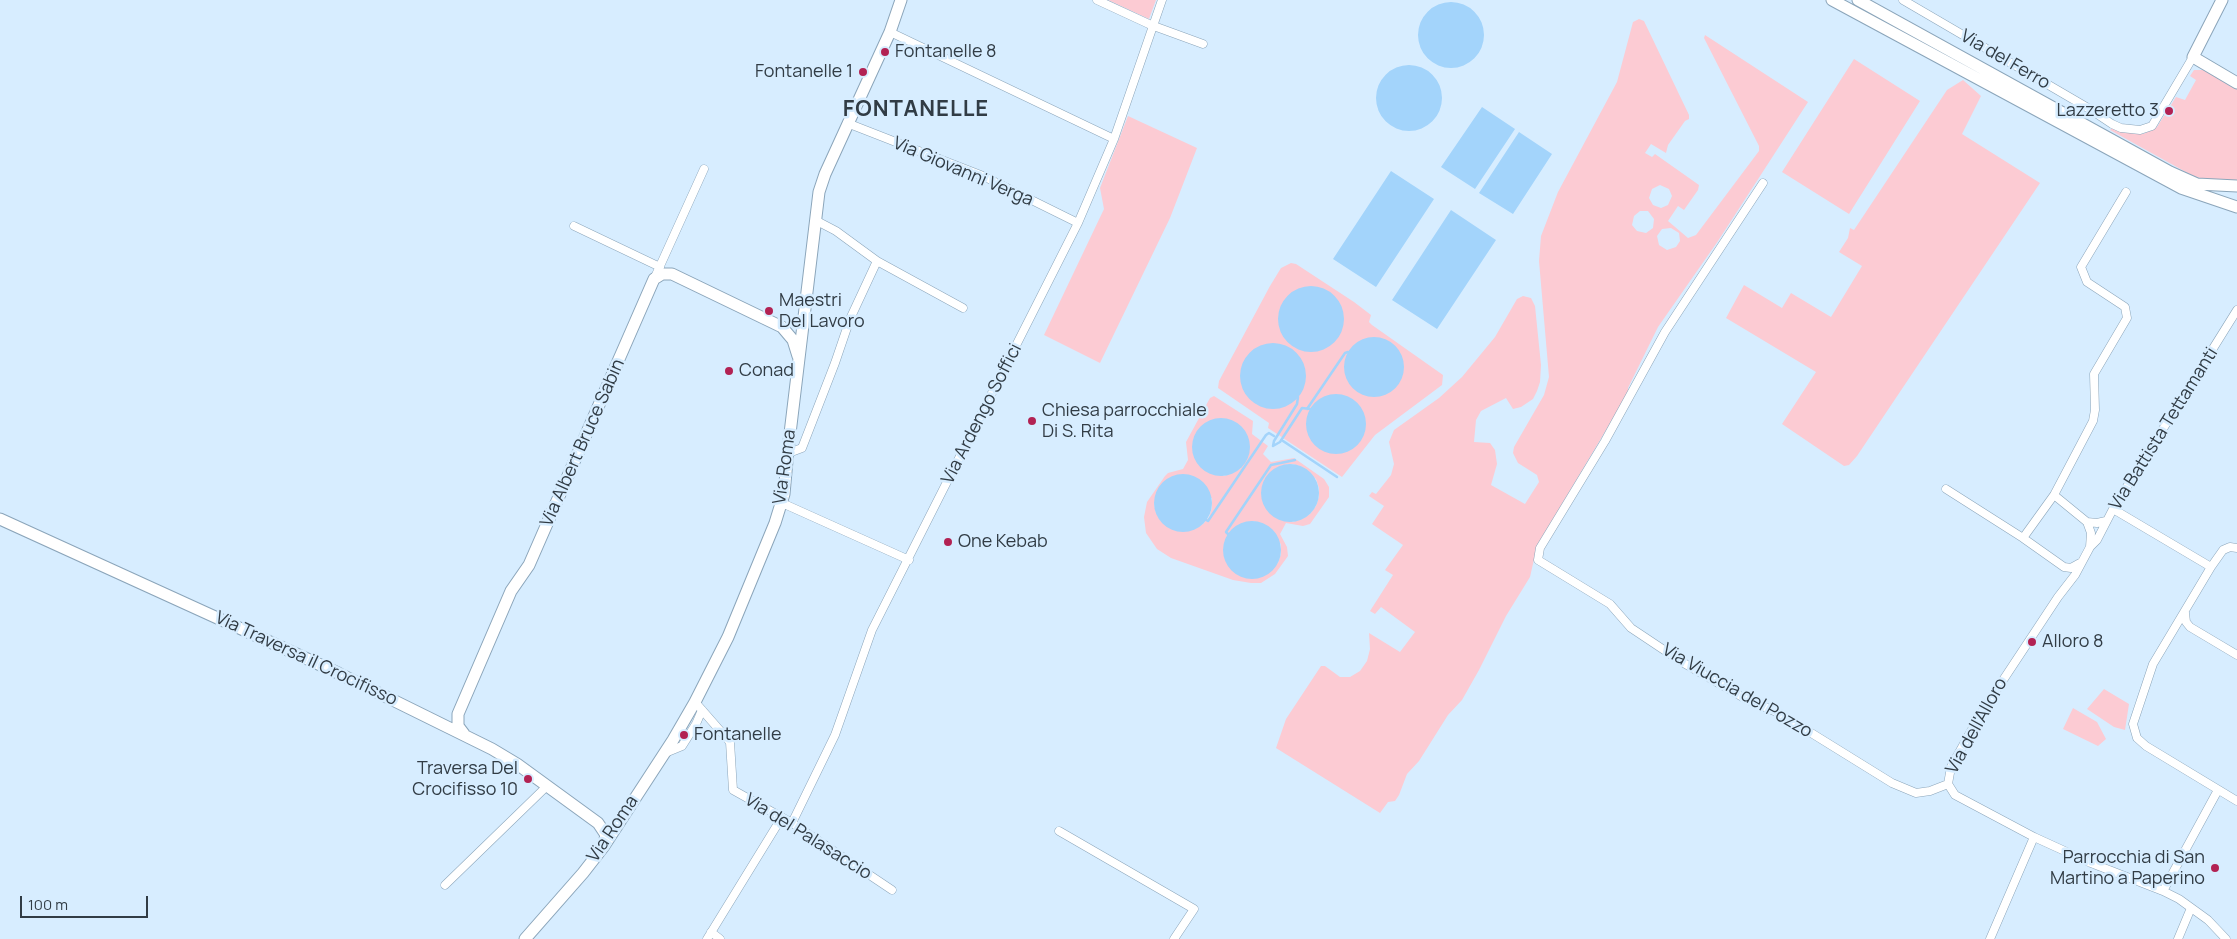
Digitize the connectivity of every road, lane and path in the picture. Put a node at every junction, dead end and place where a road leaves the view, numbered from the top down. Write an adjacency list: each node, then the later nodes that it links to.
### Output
1 (902, 0): 9 (main road, Via Roma)
2 (1097, 0): 8 (street)
3 (1162, 0): 8 (street, Via Ardengo Soffici)
4 (1832, 0): 19 (main road, Via del Ferro)
5 (1904, 0): 11 (street, Via del Ferro)
6 (2222, 0): 11 (main road)
7 (1860, 1): 17 (main road, Via del Ferro)
8 (1151, 25): 10 (street); 14 (street, Via Ardengo Soffici)
9 (890, 32): 13 (main road, Via Roma); 14 (street)
10 (1203, 44)
11 (2192, 57): 12 (main road)
12 (2237, 82)
13 (847, 123): 20 (main road, Via Roma); 21 (street, Via Giovanni Verga)
14 (1114, 139): 21 (street, Via Ardengo Soffici)
15 (704, 169): 23 (street, Via Albert Bruce Sabin)
16 (1763, 183): 55 (street, Via Viuccia del Pozzo)
17 (2237, 186)
18 (2126, 192): 35 (street)
19 (2237, 206)
20 (815, 220): 24 (street); 28 (main road, Via Roma)
21 (1078, 223): 44 (street, Via Ardengo Soffici)
22 (574, 226): 25 (street)
23 (666, 254): 25 (street, Via Albert Bruce Sabin); 26 (street)
24 (877, 260): 29 (street); 33 (street)
25 (660, 267): 27 (street, Via Albert Bruce Sabin)
26 (672, 274): 27 (main road); 31 (main road)
27 (654, 279): 52 (main road, Via Albert Bruce Sabin)
28 (806, 306): 31 (main road); 32 (main road, Via Roma)
29 (963, 308)
30 (2237, 310): 37 (street, Via Battista Tettamanti)
31 (782, 327): 32 (main road)
32 (799, 366): 33 (main road, Via Roma)
33 (788, 450): 36 (main road, Via Roma)
34 (1946, 489): 41 (street)
35 (2054, 495): 40 (street); 41 (street)
36 (782, 503): 44 (street); 51 (main road, Via Roma)
37 (2113, 509): 39 (street, Via Battista Tettamanti); 46 (street)
38 (0, 519): 53 (main road, Via Traversa il Crocifisso)
39 (2106, 521): 40 (street); 42 (street, Via Battista Tettamanti)
40 (2087, 522): 42 (street)
41 (2023, 538): 45 (street)
42 (2090, 547): 45 (street, Via dell'Alloro)
43 (2237, 548): 46 (street)
44 (908, 560): 62 (street, Via Ardengo Soffici)
45 (2080, 563): 55 (street, Via dell'Alloro)
46 (2211, 567): 47 (street)
47 (2185, 611): 48 (street); 49 (street)
48 (2190, 627): 49 (street); 50 (street)
49 (2174, 630): 57 (street)
50 (2237, 655)
51 (698, 706): 59 (street, Via del Palasaccio); 60 (main road, Via Roma)
52 (458, 714): 53 (main road); 54 (main road)
53 (434, 720): 54 (main road, Via Traversa il Crocifisso)
54 (467, 737): 56 (main road, Via Traversa il Crocifisso)
55 (1948, 784): 64 (street, Via dell'Alloro)
56 (546, 787): 61 (main road, Via Traversa il Crocifisso); 66 (street)
57 (2218, 790): 58 (street); 68 (street)
58 (2237, 801)
59 (782, 817): 62 (street, Via del Palasaccio); 70 (street)
60 (621, 819): 61 (main road); 65 (main road, Via Roma)
61 (598, 823): 65 (main road)
62 (792, 823): 67 (street, Via del Palasaccio)
63 (1059, 831): 73 (street)
64 (2034, 837): 68 (street, Via dell'Alloro); 74 (street)
65 (604, 846): 71 (main road, Via Roma)
66 (445, 885)
67 (892, 890)
68 (2163, 891): 69 (street, Via dell'Alloro)
69 (2190, 908): 75 (street); 76 (street, Via dell'Alloro)
70 (709, 936): 72 (street)
71 (525, 939)
72 (720, 939)
73 (1174, 939)
74 (1990, 939)
75 (2178, 939)
76 (2226, 939)

